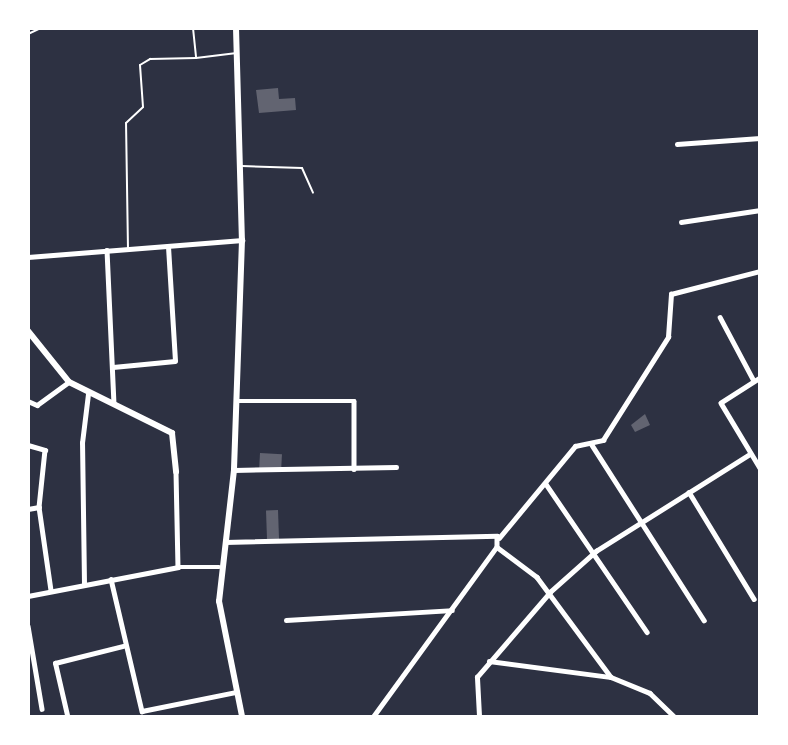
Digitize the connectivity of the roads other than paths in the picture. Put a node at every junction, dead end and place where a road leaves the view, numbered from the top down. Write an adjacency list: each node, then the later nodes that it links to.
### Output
1 (41, 28): 4 (lane)
2 (193, 28): 6 (lane)
3 (236, 28): 5 (street)
4 (28, 34)
5 (235, 53): 6 (lane); 9 (street)
6 (196, 58): 15 (lane)
7 (759, 138): 8 (street)
8 (676, 144)
9 (239, 166): 10 (lane); 13 (street)
10 (314, 193)
11 (759, 210): 12 (street)
12 (681, 222)
13 (242, 240): 14 (street); 27 (street)
14 (168, 247): 15 (street); 21 (street)
15 (128, 249): 16 (street)
16 (107, 250): 17 (street); 21 (street)
17 (28, 256)
18 (759, 271): 30 (street)
19 (720, 317): 23 (street)
20 (29, 334): 24 (street)
21 (112, 368): 28 (street)
22 (759, 378): 23 (street)
23 (754, 381): 31 (street)
24 (69, 382): 25 (street); 26 (street)
25 (88, 394): 28 (street); 49 (street)
26 (28, 401)
27 (236, 401): 34 (street); 35 (street)
28 (114, 402): 36 (street)
29 (28, 445): 39 (street)
30 (592, 445): 37 (street); 41 (street)
31 (750, 453): 33 (street); 38 (street)
32 (396, 467): 34 (street)
33 (759, 468)
34 (354, 469): 35 (street)
35 (234, 470): 43 (street)
36 (176, 472): 46 (street)
37 (546, 484): 42 (street); 45 (street)
38 (689, 492): 41 (street); 53 (street)
39 (39, 507): 40 (street); 50 (street)
40 (28, 509)
41 (641, 523): 45 (street); 56 (street)
42 (499, 538): 43 (street); 44 (street)
43 (225, 542): 47 (street)
44 (497, 547): 51 (street); 54 (street)
45 (596, 551): 51 (street); 58 (street)
46 (178, 567): 47 (street); 48 (street)
47 (219, 567): 62 (street)
48 (111, 579): 49 (street); 59 (street)
49 (84, 584): 50 (street)
50 (51, 590): 52 (street)
51 (550, 592): 60 (street); 61 (street)
52 (28, 596)
53 (754, 599)
54 (452, 610): 55 (street); 66 (street)
55 (286, 620)
56 (704, 620)
57 (28, 626): 63 (street)
58 (647, 632)
59 (123, 646): 62 (street); 64 (street)
60 (489, 661): 61 (street); 67 (street)
61 (611, 677): 68 (street)
62 (236, 692): 65 (street)
63 (42, 709)
64 (67, 714)
65 (242, 717)
66 (374, 717)
67 (479, 717)
68 (674, 717)

